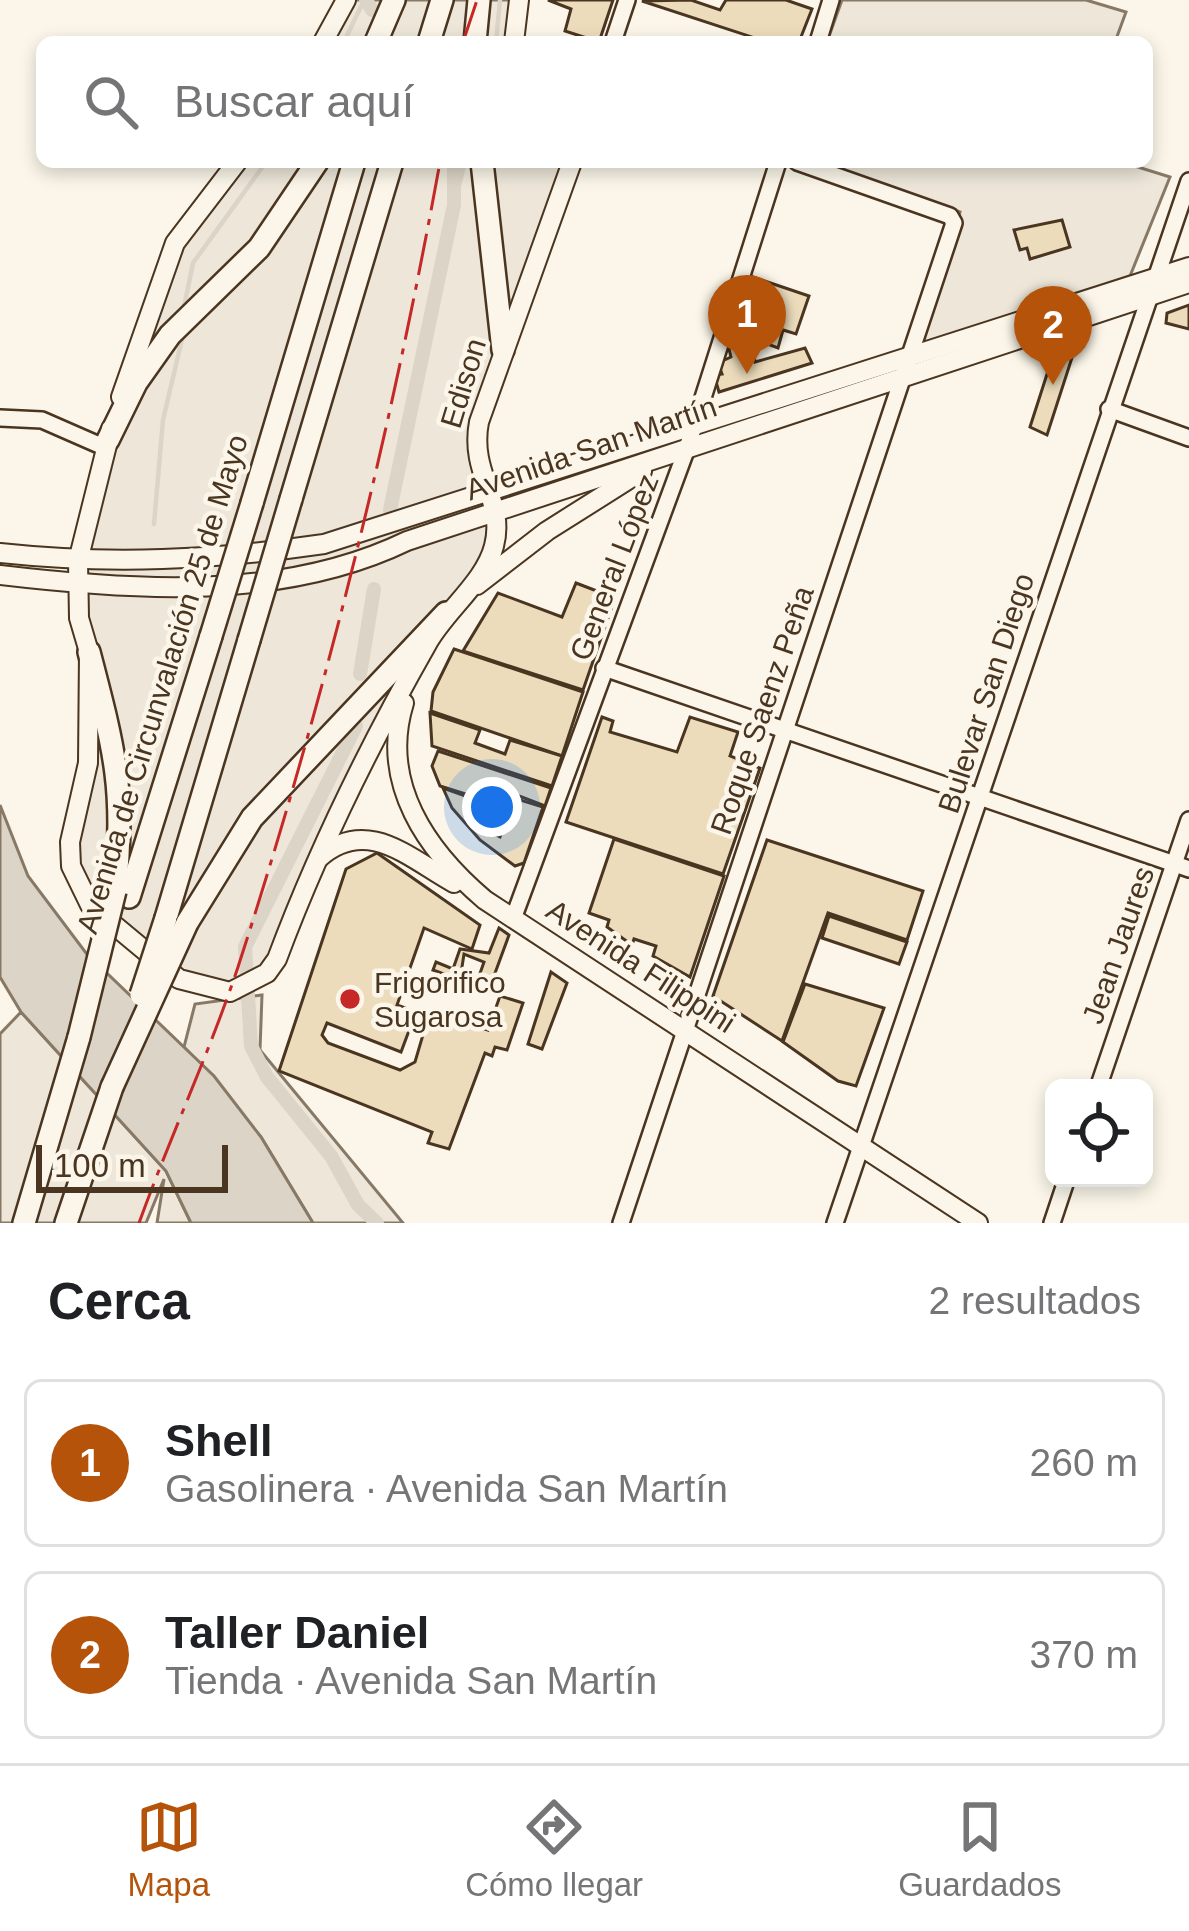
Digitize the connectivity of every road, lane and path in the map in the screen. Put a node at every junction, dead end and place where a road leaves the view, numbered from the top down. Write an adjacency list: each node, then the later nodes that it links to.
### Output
1 (346, 0): 8 (main road)
2 (442, 0): 11 (highway)
3 (479, 0): 12 (highway)
4 (519, 0): 13 (main road)
5 (627, 0): 14 (street)
6 (832, 0): 15 (street)
7 (397, 5): 9 (highway); 10 (highway)
8 (326, 36)
9 (379, 36)
10 (392, 36)
11 (431, 36)
12 (476, 36)
13 (515, 36)
14 (616, 36)
15 (820, 36)
16 (232, 168): 34 (main road)
17 (312, 168): 34 (highway)
18 (352, 168): 52 (highway, Avenida de Circunvalación 25 de Mayo, bridge)
19 (390, 168): 55 (highway, bridge)
20 (483, 168): 28 (highway)
21 (570, 168): 28 (main road, Edison)
22 (776, 168): 32 (street, General López)
23 (814, 168): 29 (street, Roque Saenz Peña)
24 (1189, 181): 27 (street, Bulevar San Diego)
25 (1189, 267): 27 (main road, Avenida San Martín)
26 (1189, 283): 27 (main road, Avenida San Martín)
27 (1155, 286): 29 (main road, Avenida San Martín); 30 (street, Bulevar San Diego)
28 (503, 350): 37 (main road, Edison)
29 (907, 368): 32 (main road, Avenida San Martín); 35 (main road, Avenida San Martín); 47 (street, Roque Saenz Peña)
30 (1109, 409): 33 (street); 48 (street, Bulevar San Diego)
31 (0, 418): 34 (street)
32 (693, 427): 35 (street, General López); 37 (main road, Avenida San Martín)
33 (1189, 438)
34 (107, 444): 40 (main road)
35 (687, 448): 36 (main road, Avenida San Martín); 45 (street, General López)
36 (659, 459): 38 (main road, Avenida San Martín); 43 (main road)
37 (488, 490): 38 (main road, Edison); 40 (main road, Avenida San Martín)
38 (495, 513): 42 (main road, Avenida San Martín); 43 (main road)
39 (0, 553): 40 (main road, Avenida San Martín)
40 (78, 561): 42 (main road)
41 (0, 575): 42 (main road, Avenida San Martín)
42 (76, 584): 44 (main road)
43 (453, 606): 46 (main road); 55 (highway)
44 (88, 652): 51 (main road); 52 (highway)
45 (604, 668): 47 (street); 54 (street, General López)
46 (412, 676): 51 (main road); 53 (main road, Avenida Filippini)
47 (784, 728): 48 (street); 56 (street, Roque Saenz Peña)
48 (981, 796): 50 (street); 58 (street, Bulevar San Diego)
49 (1189, 820): 50 (street, Jean Jaures)
50 (1181, 867): 57 (street, Jean Jaures)
51 (309, 872): 53 (main road)
52 (122, 894): 60 (highway, bridge)
53 (484, 900): 54 (main road, Avenida Filippini)
54 (514, 919): 56 (main road, Avenida Filippini)
55 (176, 921): 61 (highway, bridge)
56 (684, 1030): 58 (main road, Avenida Filippini); 62 (street, Roque Saenz Peña)
57 (1101, 1079)
58 (862, 1144): 63 (street, Bulevar San Diego); 64 (main road, Avenida Filippini)
59 (1064, 1187): 65 (street)
60 (24, 1223)
61 (66, 1223)
62 (621, 1223)
63 (836, 1223)
64 (978, 1223)
65 (1052, 1223)

